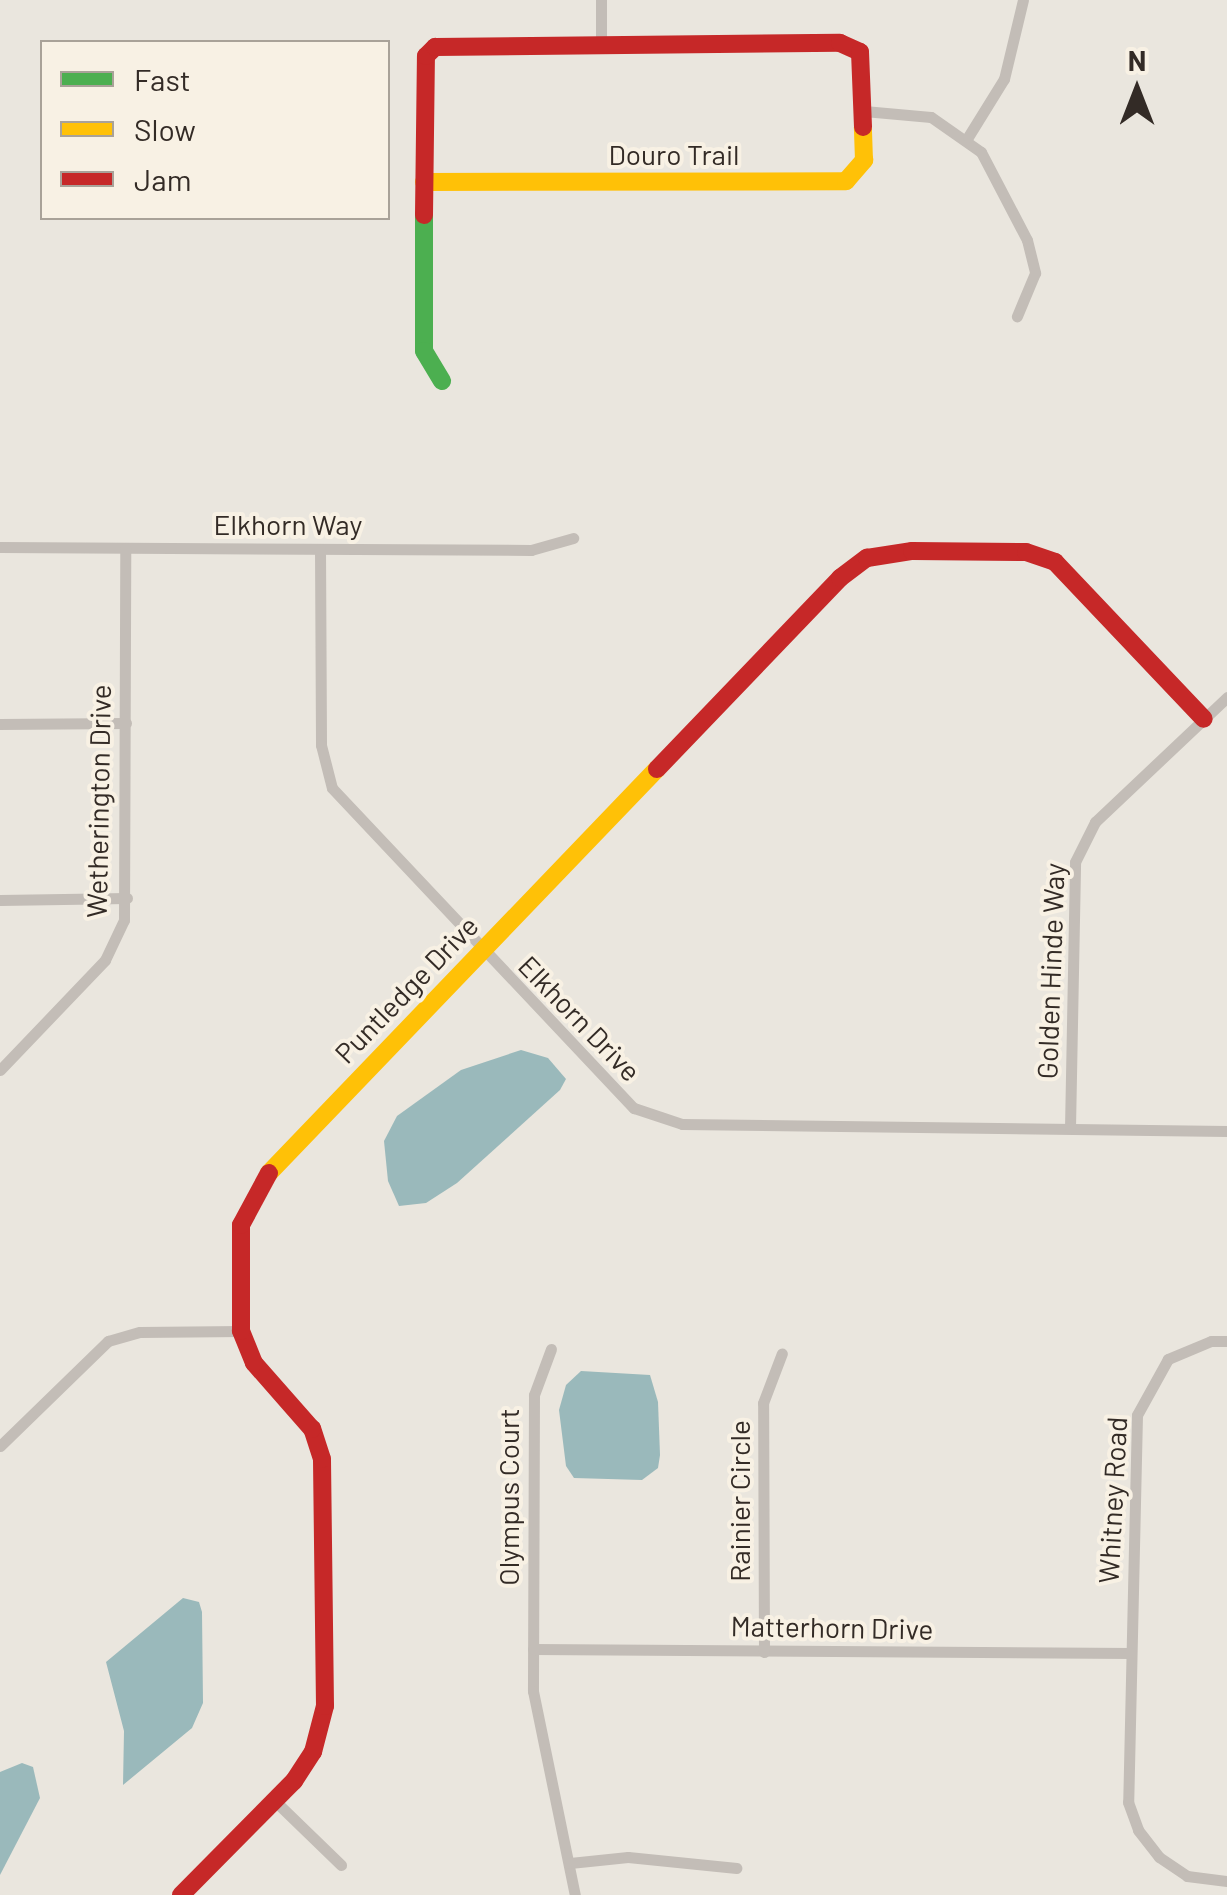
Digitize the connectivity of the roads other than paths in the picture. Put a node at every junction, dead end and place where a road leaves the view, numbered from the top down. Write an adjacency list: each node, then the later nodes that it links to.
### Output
1 (601, 0): 3 (street)
2 (1023, 0): 5 (street)
3 (602, 45): 4 (street, Douro Trail); 6 (street)
4 (864, 111): 5 (street); 6 (street, Douro Trail)
5 (968, 137): 7 (street)
6 (424, 182): 8 (street)
7 (1017, 316)
8 (442, 381)
9 (573, 538): 12 (street, Elkhorn Way)
10 (0, 547): 11 (street, Elkhorn Way)
11 (125, 548): 12 (street, Elkhorn Way); 15 (street, Wetherington Drive)
12 (320, 549): 19 (street, Elkhorn Drive)
13 (1227, 698): 14 (street, Golden Hinde Way)
14 (1204, 719): 19 (street, Puntledge Drive); 21 (street, Golden Hinde Way)
15 (126, 722): 16 (street); 17 (street, Wetherington Drive)
16 (0, 724)
17 (127, 898): 18 (street); 20 (street, Wetherington Drive)
18 (0, 900)
19 (481, 950): 21 (street, Elkhorn Drive); 23 (street, Puntledge Drive)
20 (0, 1070)
21 (1070, 1128): 22 (street, Elkhorn Drive)
22 (1227, 1131)
23 (241, 1331): 27 (street); 31 (street, Puntledge Drive)
24 (1227, 1341): 30 (street, Whitney Road)
25 (551, 1349): 28 (street, Olympus Court)
26 (782, 1354): 29 (street, Rainier Circle)
27 (0, 1446)
28 (533, 1649): 29 (street, Matterhorn Drive); 32 (street, Olympus Court)
29 (764, 1652): 30 (street, Matterhorn Drive)
30 (1131, 1653): 35 (street, Whitney Road)
31 (275, 1801): 33 (street); 36 (street, Puntledge Drive)
32 (570, 1863): 34 (street); 37 (street, Olympus Court)
33 (341, 1865)
34 (736, 1868)
35 (1227, 1881)
36 (181, 1895)
37 (575, 1895)

